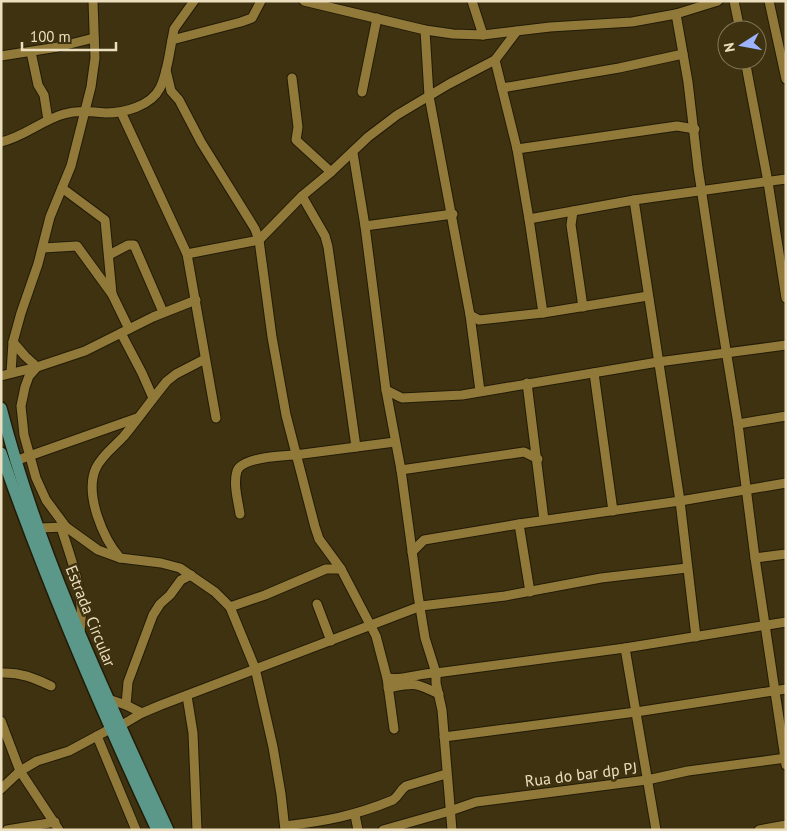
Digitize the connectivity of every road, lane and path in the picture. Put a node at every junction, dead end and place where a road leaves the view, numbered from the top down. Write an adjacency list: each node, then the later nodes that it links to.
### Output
1 (93, 1): 16 (street)
2 (194, 1): 17 (street)
3 (261, 1): 17 (street)
4 (472, 1): 15 (street)
5 (718, 1): 9 (street)
6 (734, 1): 12 (street)
7 (769, 1): 25 (street)
8 (307, 2): 11 (street)
9 (693, 5): 10 (street)
10 (676, 14): 14 (street); 19 (street)
11 (377, 18): 13 (street); 29 (street)
12 (738, 20)
13 (425, 30): 15 (street); 30 (street)
14 (517, 31): 15 (street); 21 (street)
15 (483, 35)
16 (94, 38): 18 (street); 31 (street)
17 (172, 40): 22 (street)
18 (31, 52): 20 (street); 34 (street)
19 (683, 54): 26 (street); 33 (street)
20 (1, 56)
21 (495, 60): 26 (street); 30 (street)
22 (166, 70): 27 (street); 28 (street)
23 (747, 70): 42 (street)
24 (292, 78): 40 (street)
25 (786, 79)
26 (502, 88): 38 (street)
27 (159, 89): 28 (street); 32 (street)
28 (171, 90): 53 (street)
29 (362, 92)
30 (429, 96): 39 (street); 49 (street)
31 (85, 110): 32 (street); 34 (street); 43 (street)
32 (121, 112): 55 (street)
33 (692, 112): 35 (street); 36 (street)
34 (48, 120): 37 (street)
35 (677, 126): 36 (street); 38 (street)
36 (694, 129): 44 (street)
37 (1, 142)
38 (517, 149): 50 (street)
39 (353, 152): 40 (street); 52 (street)
40 (331, 172): 45 (street)
41 (786, 179): 42 (street)
42 (768, 182): 44 (street); 59 (street)
43 (62, 188): 54 (street); 56 (street)
44 (702, 190): 46 (street); 70 (street)
45 (302, 196): 53 (street); 90 (street)
46 (634, 200): 47 (street); 58 (street)
47 (573, 210): 48 (street); 51 (street)
48 (560, 213): 50 (street); 51 (street)
49 (452, 214): 52 (street); 64 (street)
50 (529, 219): 63 (street)
51 (571, 225): 61 (street)
52 (365, 226): 78 (street)
53 (259, 240): 55 (street); 93 (street)
54 (42, 248): 57 (street); 68 (street)
55 (187, 254): 60 (street)
56 (109, 255): 57 (street); 62 (street)
57 (112, 294): 67 (street)
58 (648, 296): 61 (street); 72 (street)
59 (786, 298)
60 (196, 300): 62 (street); 71 (street)
61 (583, 306): 63 (street)
62 (163, 312): 67 (street)
63 (542, 313): 65 (street)
64 (470, 315): 65 (street); 66 (street)
65 (479, 320): 66 (street)
66 (471, 327): 79 (street)
67 (125, 331): 73 (street); 80 (street)
68 (13, 342): 73 (street); 74 (street)
69 (786, 346): 70 (street)
70 (726, 352): 72 (street); 87 (street)
71 (204, 360): 80 (street); 86 (street)
72 (658, 362): 75 (street); 100 (street)
73 (38, 367): 74 (street); 94 (street)
74 (11, 373): 76 (street)
75 (594, 373): 77 (street); 101 (street)
76 (1, 376)
77 (528, 382): 79 (street); 88 (street)
78 (386, 390): 81 (street); 83 (street)
79 (480, 390): 81 (street)
80 (153, 398): 85 (street)
81 (402, 398): 83 (street)
82 (1, 408): 96 (main road, Estrada Circular)
83 (390, 412): 89 (street)
84 (786, 416): 87 (street)
85 (137, 418): 94 (street); 112 (street)
86 (216, 418)
87 (738, 424): 99 (street)
88 (535, 441): 91 (street); 95 (street)
89 (395, 442): 90 (street); 97 (street)
90 (356, 447): 93 (street)
91 (524, 452): 95 (street); 97 (street)
92 (1, 453): 96 (main road, Estrada Circular)
93 (295, 455): 102 (street); 111 (street)
94 (29, 456): 96 (street); 105 (street)
95 (538, 459): 103 (street)
96 (7, 464): 106 (main road, Estrada Circular); 144 (main road, Estrada Circular)
97 (402, 470): 107 (street)
98 (786, 483): 99 (street)
99 (747, 490): 100 (street); 113 (street)
100 (680, 501): 101 (street); 116 (street)
101 (613, 510): 103 (street)
102 (240, 514)
103 (544, 520): 104 (street)
104 (519, 524): 108 (street); 118 (street)
105 (63, 527): 106 (street); 112 (street); 125 (street)
106 (39, 528): 125 (main road, Estrada Circular)
107 (409, 531): 108 (street); 109 (street)
108 (424, 540): 109 (street)
109 (412, 552): 120 (street)
110 (786, 554): 113 (street)
111 (332, 555): 114 (street); 115 (street)
112 (120, 558): 117 (street)
113 (755, 558): 124 (street)
114 (326, 568): 115 (street); 121 (street)
115 (341, 568): 123 (street)
116 (687, 568): 118 (street); 126 (street)
117 (191, 575): 121 (street); 140 (street)
118 (530, 592): 120 (street)
119 (317, 604): 127 (street)
120 (420, 606): 123 (street); 130 (street)
121 (230, 607): 129 (street)
122 (786, 622): 124 (street)
123 (370, 624): 127 (street); 132 (street)
124 (766, 624): 126 (street); 136 (street)
125 (80, 633): 139 (main road, Estrada Circular)
126 (696, 637): 128 (street)
127 (331, 641): 129 (street)
128 (625, 648): 130 (street); 141 (street)
129 (255, 668): 138 (street); 157 (street)
130 (436, 672): 132 (street); 137 (street)
131 (1, 673): 133 (street)
132 (387, 678): 134 (street)
133 (51, 686)
134 (388, 688): 137 (street); 145 (street)
135 (786, 689): 136 (street)
136 (776, 691): 141 (street); 148 (street)
137 (439, 694): 147 (street)
138 (187, 696): 142 (street); 162 (street)
139 (108, 699): 140 (street); 144 (main road, Estrada Circular)
140 (126, 705): 142 (street)
141 (636, 712): 147 (street); 151 (street)
142 (142, 714): 144 (street)
143 (1, 722): 149 (street)
144 (115, 728): 146 (street); 160 (main road, Estrada Circular); 161 (main road, Estrada Circular)
145 (394, 729)
146 (97, 736): 149 (street); 159 (street)
147 (444, 737): 150 (street)
148 (785, 761): 151 (street, Rua do bar dp PJ)
149 (20, 771): 152 (street); 156 (street)
150 (446, 774): 153 (street); 154 (street)
151 (647, 780): 153 (street, Rua do bar dp PJ); 166 (street)
152 (1, 789)
153 (450, 811): 164 (street, Rua do bar dp PJ); 165 (street)
154 (355, 815): 157 (street); 163 (street)
155 (786, 825): 167 (street)
156 (57, 826): 158 (street)
157 (285, 828)
158 (7, 830)
159 (136, 830)
160 (157, 830)
161 (168, 830)
162 (197, 830)
163 (358, 830)
164 (383, 830)
165 (452, 830)
166 (656, 830)
167 (760, 830)

